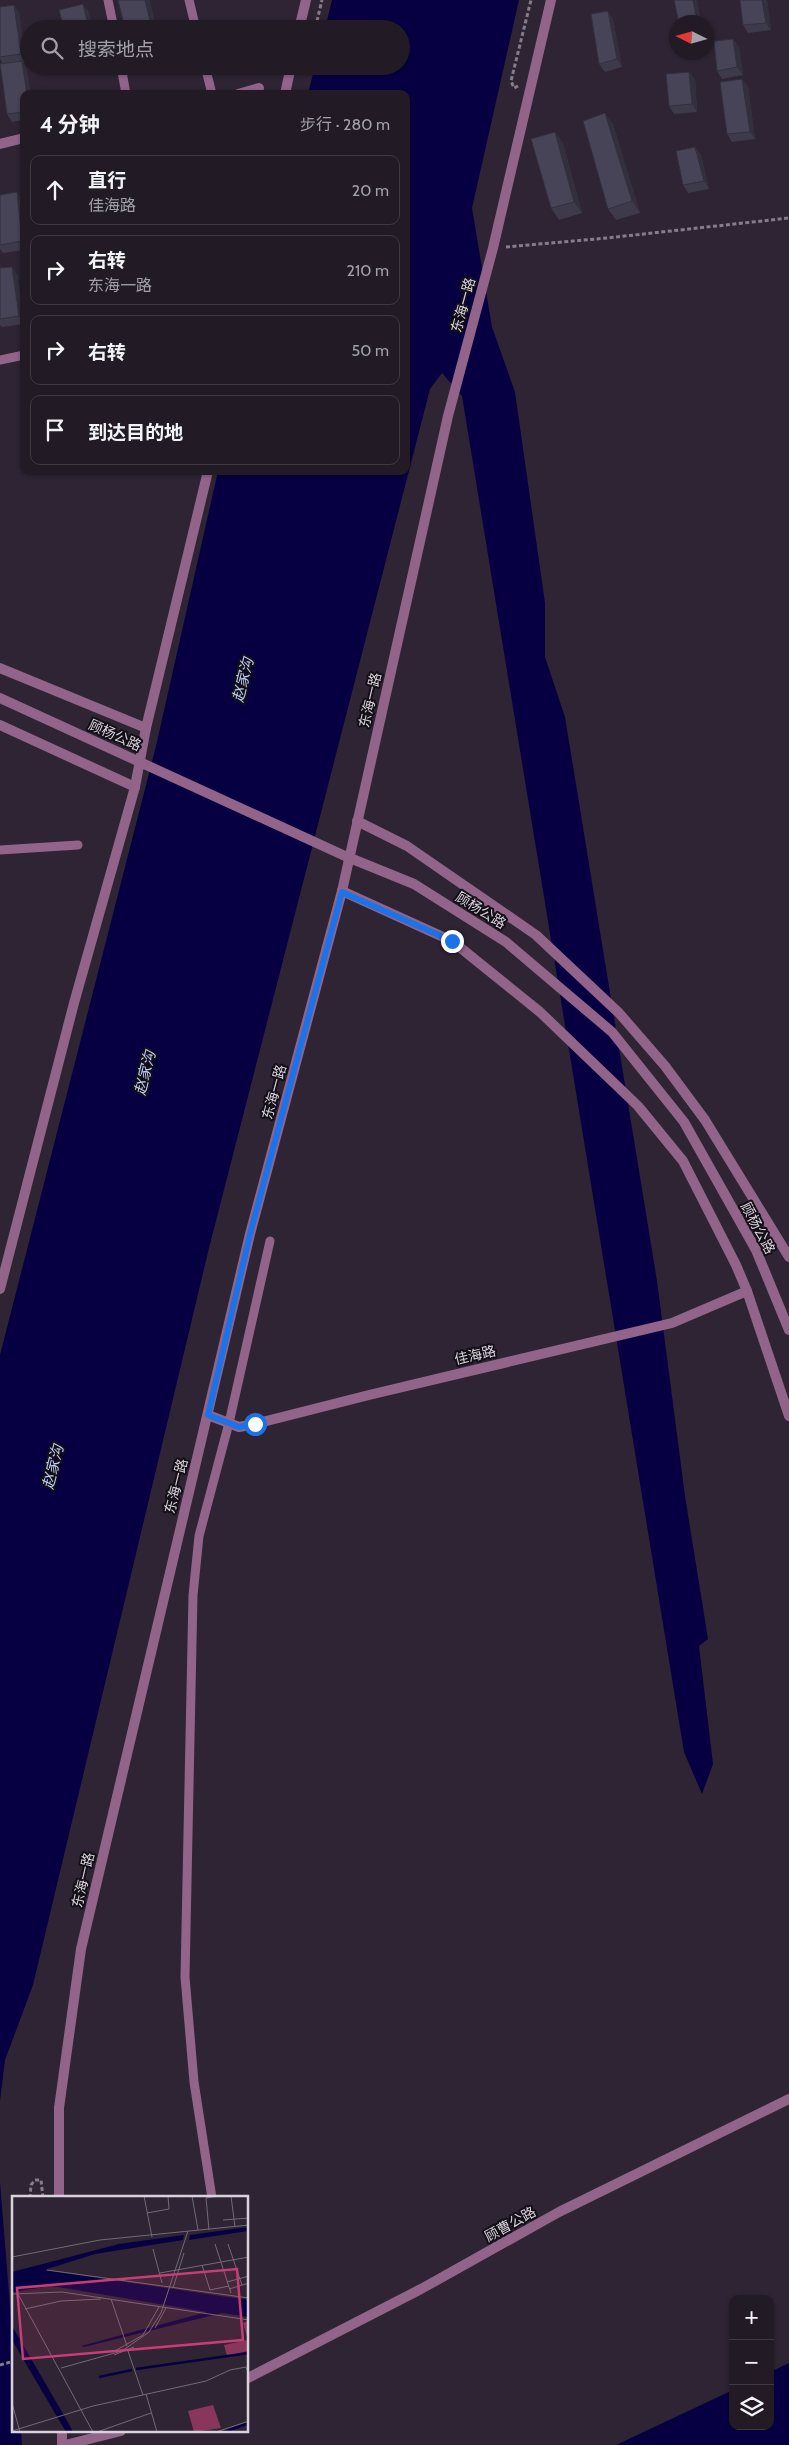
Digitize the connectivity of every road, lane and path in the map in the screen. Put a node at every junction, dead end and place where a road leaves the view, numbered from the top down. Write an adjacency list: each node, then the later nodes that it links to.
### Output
1 (108, 0): 6 (lane)
2 (190, 0): 7 (lane)
3 (306, 0): 8 (street)
4 (322, 0): 9 (path)
5 (551, 0): 21 (street, 东海一路)
6 (112, 20)
7 (194, 20)
8 (301, 20)
9 (317, 20)
10 (123, 75): 14 (lane)
11 (207, 75): 15 (lane)
12 (289, 75): 17 (street)
13 (259, 88): 16 (street)
14 (125, 90)
15 (211, 90)
16 (252, 90)
17 (286, 90)
18 (20, 139): 19 (street)
19 (0, 144)
20 (789, 218): 21 (path)
21 (493, 248): 30 (street, 东海一路)
22 (20, 356): 23 (lane)
23 (0, 360)
24 (207, 475): 28 (street)
25 (0, 668): 28 (street)
26 (0, 698): 38 (street, 顾杨公路)
27 (0, 725): 29 (street)
28 (146, 728): 29 (street)
29 (135, 787): 36 (street)
30 (357, 821): 33 (street, 东海一路); 35 (street)
31 (78, 845): 32 (lane)
32 (0, 850)
33 (342, 892): 37 (street); 39 (street, 东海一路)
34 (270, 1241): 41 (lane)
35 (789, 1257)
36 (0, 1289)
37 (747, 1291): 40 (street); 41 (street, 佳海路)
38 (789, 1330)
39 (208, 1415): 41 (street, 佳海路); 45 (street, 东海一路)
40 (789, 1416)
41 (229, 1423): 46 (lane)
42 (789, 2099): 47 (street, 顾曹公路)
43 (30, 2196): 44 (path)
44 (43, 2196)
45 (59, 2196)
46 (212, 2196)
47 (249, 2377)
48 (62, 2432): 50 (street)
49 (117, 2432): 50 (street)
50 (64, 2445)

